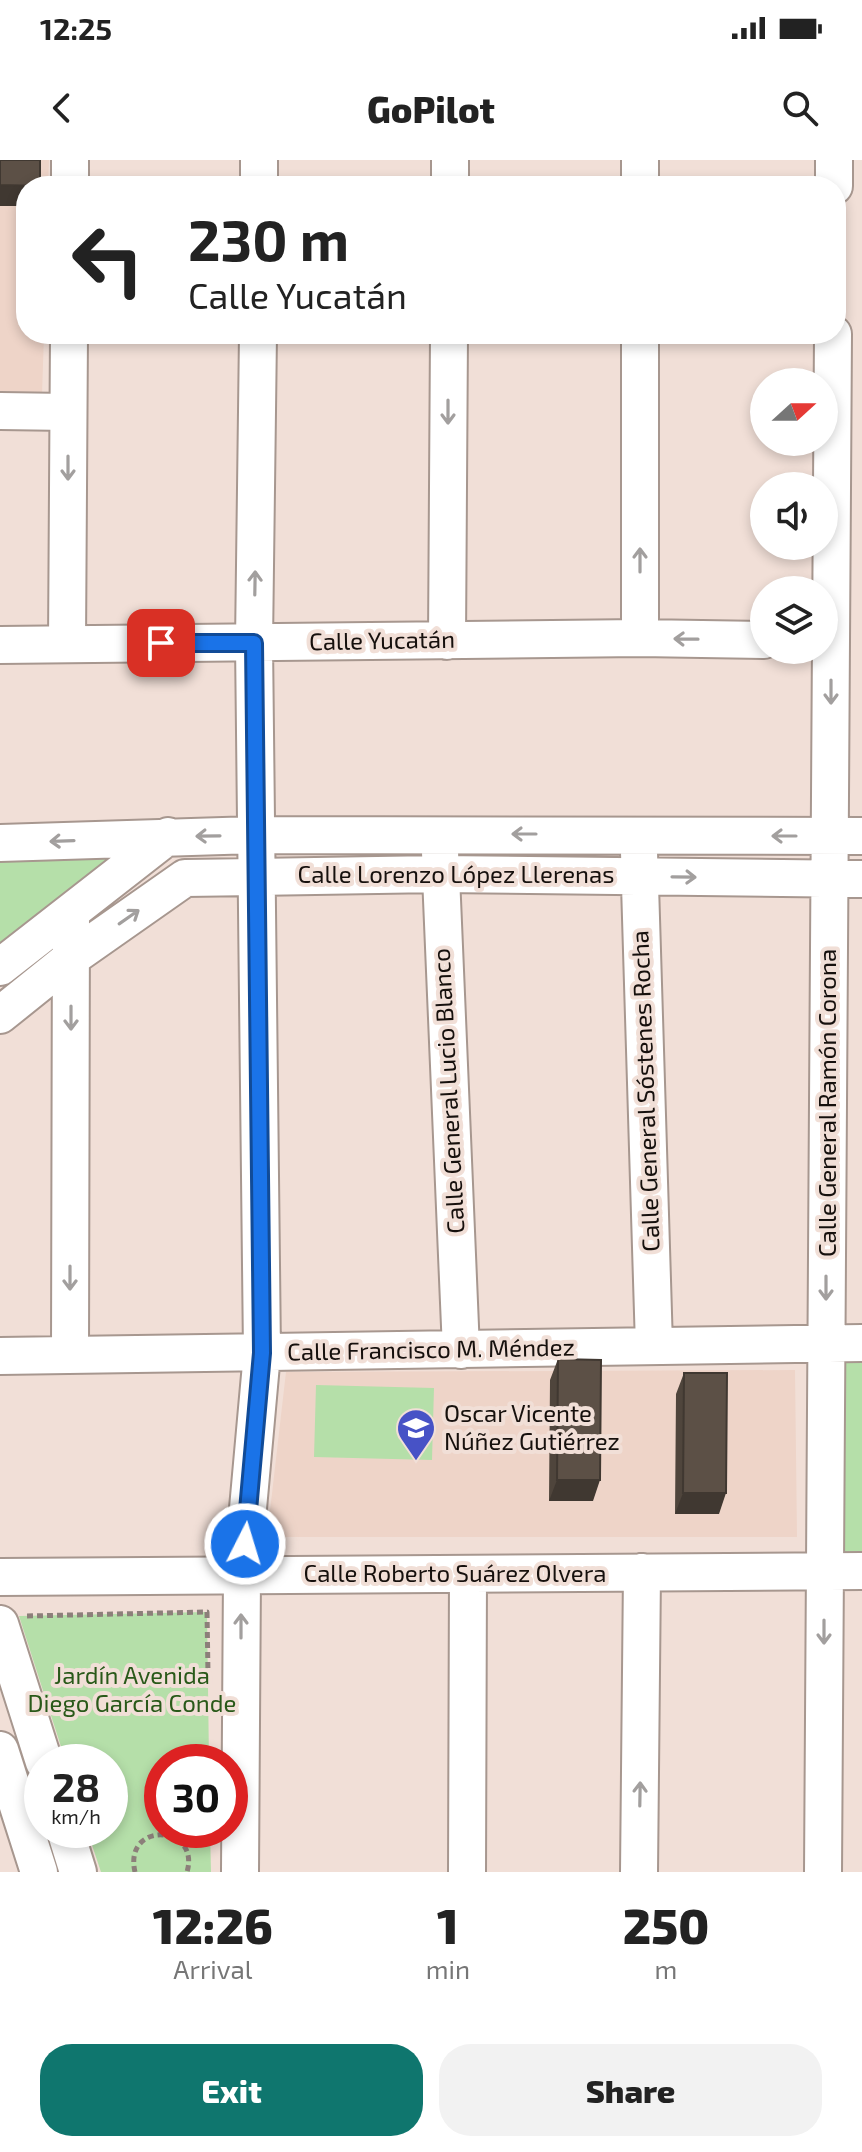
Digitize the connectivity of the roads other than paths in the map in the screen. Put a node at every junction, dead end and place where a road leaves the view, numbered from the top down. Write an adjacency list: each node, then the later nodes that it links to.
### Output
1 (69, 344): 7 (street)
2 (258, 344): 12 (street, one-way to 2)
3 (449, 344): 10 (street, one-way to 10)
4 (640, 344): 8 (street, one-way to 4)
5 (833, 344): 11 (street, Calle General Ramón Corona)
6 (0, 411): 7 (street)
7 (68, 412): 13 (street, one-way to 13)
8 (640, 638): 9 (street, Calle Yucatán, one-way to 8); 10 (street, Calle Yucatán)
9 (750, 640)
10 (447, 641): 12 (street, Calle Yucatán)
11 (839, 641): 19 (street, Calle General Ramón Corona, one-way to 19)
12 (254, 643): 13 (street, Calle Yucatán); 16 (street)
13 (67, 644): 14 (street, Calle Yucatán)
14 (0, 645)
15 (440, 833): 16 (street, Calle Lorenzo López Llerenas); 17 (street, Calle Lorenzo López Llerenas, one-way to 15); 21 (street, Calle General Lucio Blanco)
16 (255, 835): 18 (street, Calle Lorenzo López Llerenas, one-way to 18); 22 (street)
17 (638, 835): 19 (street, Calle Lorenzo López Llerenas, one-way to 17); 23 (street, Calle General Sóstenes Rocha)
18 (168, 836): 20 (street, Calle Lorenzo López Llerenas, one-way to 20); 25 (street)
19 (846, 836): 24 (street, Calle General Ramón Corona)
20 (0, 843)
21 (439, 874): 22 (street, Calle Lorenzo López Llerenas); 23 (street, Calle Lorenzo López Llerenas); 32 (street, Calle General Lucio Blanco)
22 (257, 875): 26 (street, Calle Lorenzo López Llerenas, one-way to 22); 33 (street)
23 (639, 876): 24 (street, Calle Lorenzo López Llerenas, one-way to 24); 31 (street, Calle General Sóstenes Rocha)
24 (846, 880): 30 (street, Calle General Ramón Corona, one-way to 30)
25 (71, 912): 26 (street); 27 (street)
26 (71, 958): 28 (street, Calle Lorenzo López Llerenas); 34 (street, one-way to 34)
27 (0, 967)
28 (0, 1015)
29 (862, 1343): 30 (street, Calle Francisco M. Méndez)
30 (826, 1344): 31 (street, Calle Francisco M. Méndez); 36 (street, Calle General Ramón Corona)
31 (654, 1346): 32 (street, Calle Francisco M. Méndez)
32 (461, 1350): 33 (street, Calle Francisco M. Méndez)
33 (262, 1353): 34 (street, Calle Francisco M. Méndez); 40 (street)
34 (70, 1355): 35 (street, Calle Francisco M. Méndez)
35 (0, 1356)
36 (824, 1571): 37 (street, Calle Roberto Suárez Olvera); 38 (street, Calle Roberto Suárez Olvera); 51 (street, Calle General Ramón Corona, one-way to 51)
37 (862, 1571)
38 (642, 1572): 39 (street, Calle Roberto Suárez Olvera); 50 (street, one-way to 38)
39 (468, 1574): 40 (street, Calle Roberto Suárez Olvera); 49 (street)
40 (242, 1575): 41 (street, Calle Roberto Suárez Olvera); 48 (street, one-way to 40)
41 (0, 1577)
42 (10, 1620): 43 (street)
43 (40, 1744)
44 (1, 1759): 46 (street)
45 (71, 1848): 47 (street)
46 (39, 1872)
47 (78, 1872)
48 (240, 1872)
49 (467, 1872)
50 (639, 1872)
51 (823, 1872)

